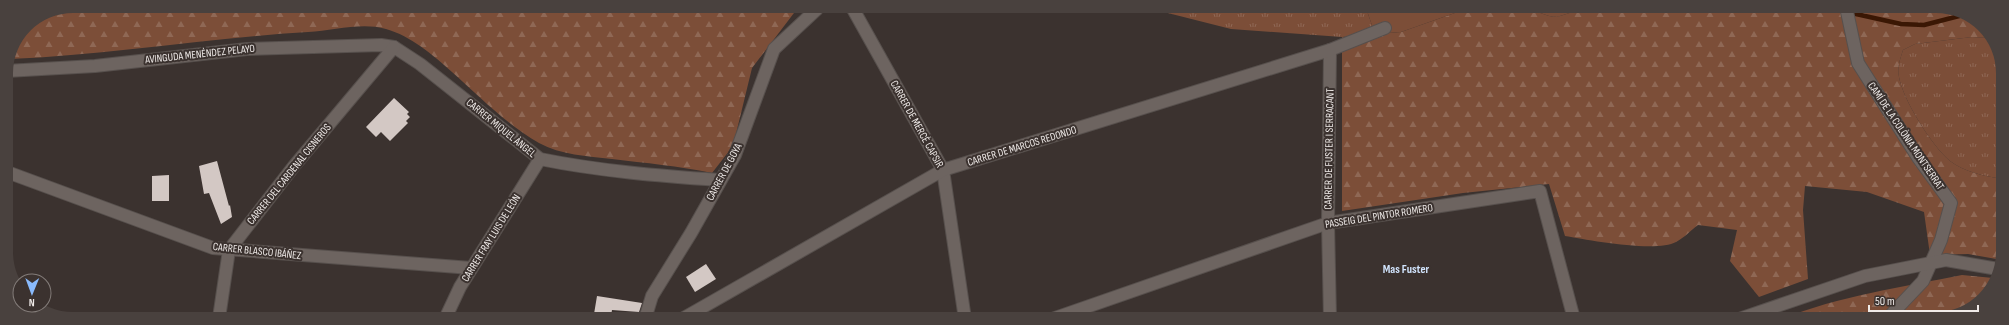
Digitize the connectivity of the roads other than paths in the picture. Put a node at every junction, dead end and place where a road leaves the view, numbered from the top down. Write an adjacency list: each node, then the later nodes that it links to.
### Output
1 (813, 13): 11 (street, CARRER DE GOYA)
2 (855, 13): 9 (street, CARRER DE MERCÈ CAPSIR)
3 (1847, 13): 14 (street, CAMÍ DE LA COLÒNIA MONTSERRAT)
4 (1386, 28): 6 (street, CARRER DE MARCOS REDONDO)
5 (394, 47): 7 (street, AVINGUDA MENÉNDEZ PELAYO); 8 (street, CARRER MIQUEL ÀNGEL); 13 (street, CARRER DEL CARDENAL CISNEROS)
6 (1330, 50): 9 (street, CARRER DE MARCOS REDONDO); 12 (street, CARRER DE FUSTER I SERRACANT)
7 (13, 71)
8 (540, 159): 11 (street, CARRER MIQUEL ÀNGEL); 15 (street, CARRER FRAY LUIS DE LEÓN)
9 (943, 170): 20 (street, CARRER DE MARCOS REDONDO); 21 (street, CARRER DE MERCÈ CAPSIR)
10 (13, 174): 13 (street, CARRER BLASCO IBÁÑEZ)
11 (719, 180): 19 (street, CARRER DE GOYA)
12 (1328, 223): 22 (street, PASSEIG DEL PINTOR ROMERO); 23 (street, CARRER DE FUSTER I SERRACANT); 24 (street, PASSEIG DEL PINTOR ROMERO)
13 (229, 250): 15 (street, CARRER BLASCO IBÁÑEZ); 17 (street, CARRER DEL CARDENAL CISNEROS)
14 (1932, 262): 16 (street); 25 (street); 26 (street)
15 (471, 268): 18 (street, CARRER FRAY LUIS DE LEÓN)
16 (1994, 268)
17 (220, 312)
18 (448, 312)
19 (647, 312)
20 (694, 312)
21 (964, 312)
22 (1072, 312)
23 (1330, 312)
24 (1572, 312)
25 (1760, 312)
26 (1893, 312)

